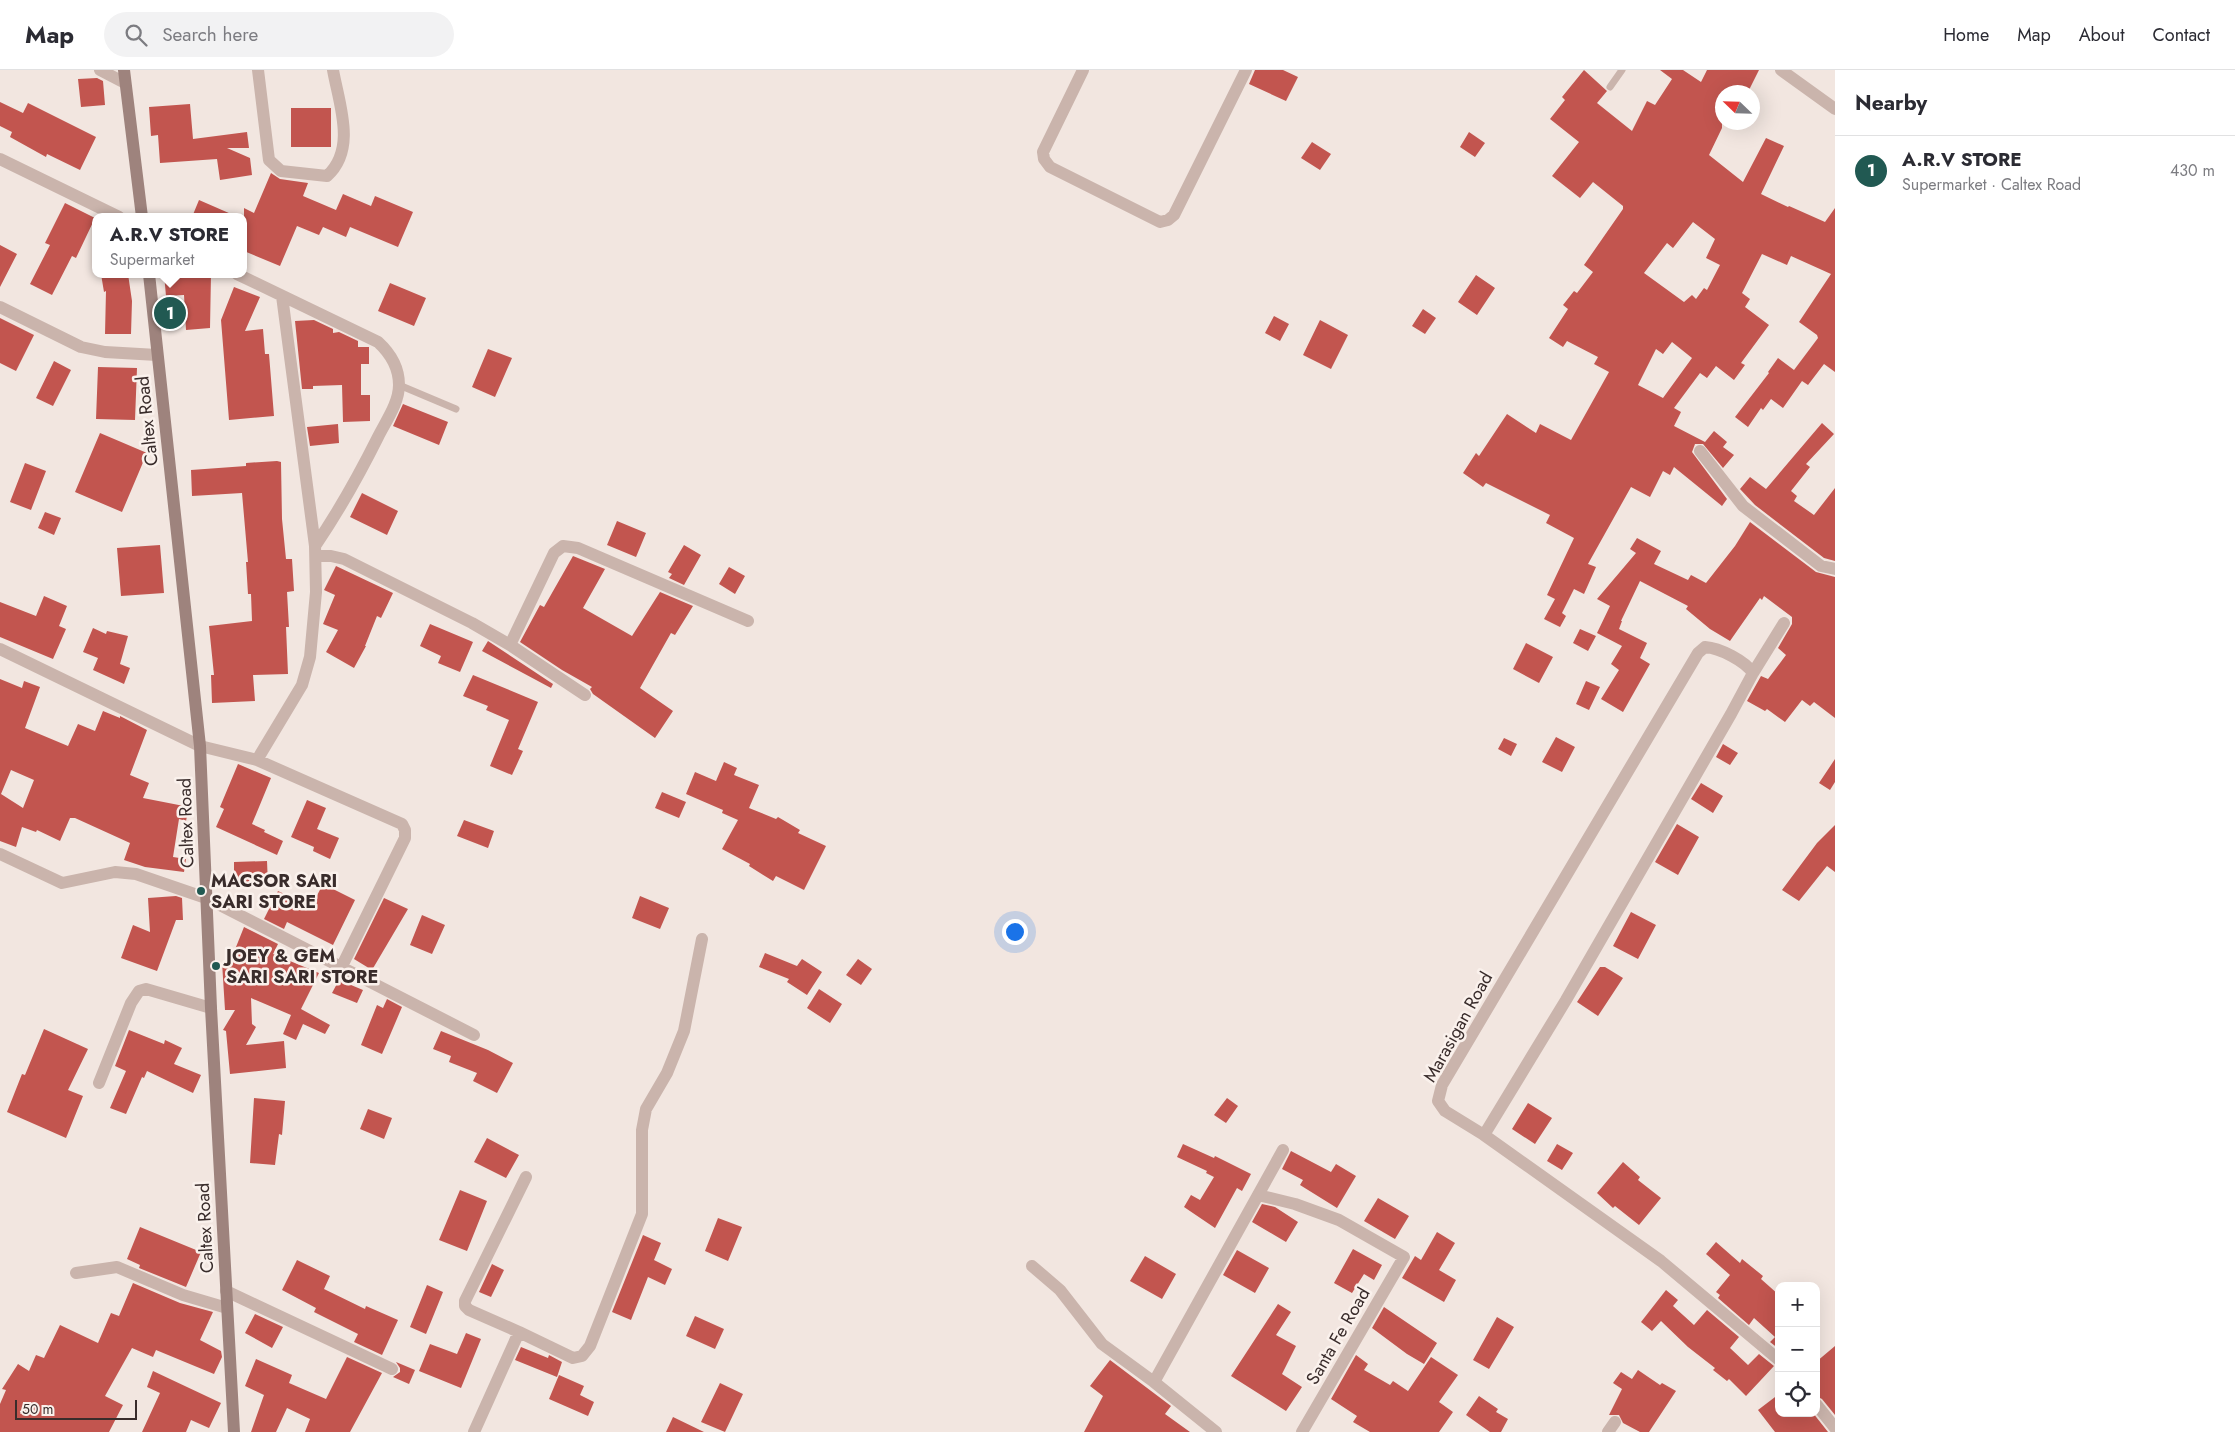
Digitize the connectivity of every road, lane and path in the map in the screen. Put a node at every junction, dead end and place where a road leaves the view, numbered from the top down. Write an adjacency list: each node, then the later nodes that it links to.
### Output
1 (100, 70): 8 (street)
2 (258, 70): 3 (street)
3 (333, 70)
4 (1083, 70): 5 (street)
5 (1246, 70)
6 (1622, 70): 9 (lane)
7 (1782, 70): 10 (street)
8 (124, 76): 13 (street)
9 (1610, 87)
10 (1835, 109)
11 (0, 159): 12 (street)
12 (111, 213)
13 (141, 213)
14 (148, 278): 18 (street, Caltex Road)
15 (245, 278): 16 (street)
16 (282, 296): 19 (street); 22 (street)
17 (0, 307): 18 (street)
18 (157, 355): 30 (street, Caltex Road)
19 (399, 385): 20 (lane); 22 (street)
20 (456, 409)
21 (1700, 451): 23 (street)
22 (315, 551): 26 (street); 31 (street)
23 (1835, 569)
24 (748, 622): 26 (street)
25 (1784, 623): 28 (street)
26 (510, 645): 29 (street)
27 (0, 649): 30 (street)
28 (1754, 673): 39 (street); 39 (street, Marasigan Road)
29 (585, 695)
30 (200, 746): 31 (street); 33 (street, Caltex Road)
31 (257, 760): 35 (street)
32 (0, 854): 33 (street)
33 (206, 898): 35 (street); 36 (street, Caltex Road)
34 (702, 939): 47 (street)
35 (341, 968): 37 (street)
36 (211, 1008): 38 (street); 45 (street, Caltex Road)
37 (474, 1035)
38 (99, 1083)
39 (1484, 1135): 48 (street, Marasigan Road)
40 (1283, 1150): 42 (street)
41 (526, 1177): 47 (street)
42 (1258, 1195): 50 (street); 56 (street, Santa Fe Road)
43 (1032, 1266): 50 (street)
44 (76, 1273): 46 (street)
45 (226, 1291): 46 (street, Caltex Road); 49 (street)
46 (227, 1308): 53 (street, Caltex Road)
47 (519, 1332): 54 (street)
48 (1775, 1357)
49 (392, 1369)
50 (1154, 1382): 55 (street)
51 (1820, 1409): 52 (street)
52 (1835, 1428)
53 (234, 1432)
54 (474, 1432)
55 (1216, 1432)
56 (1302, 1432)

